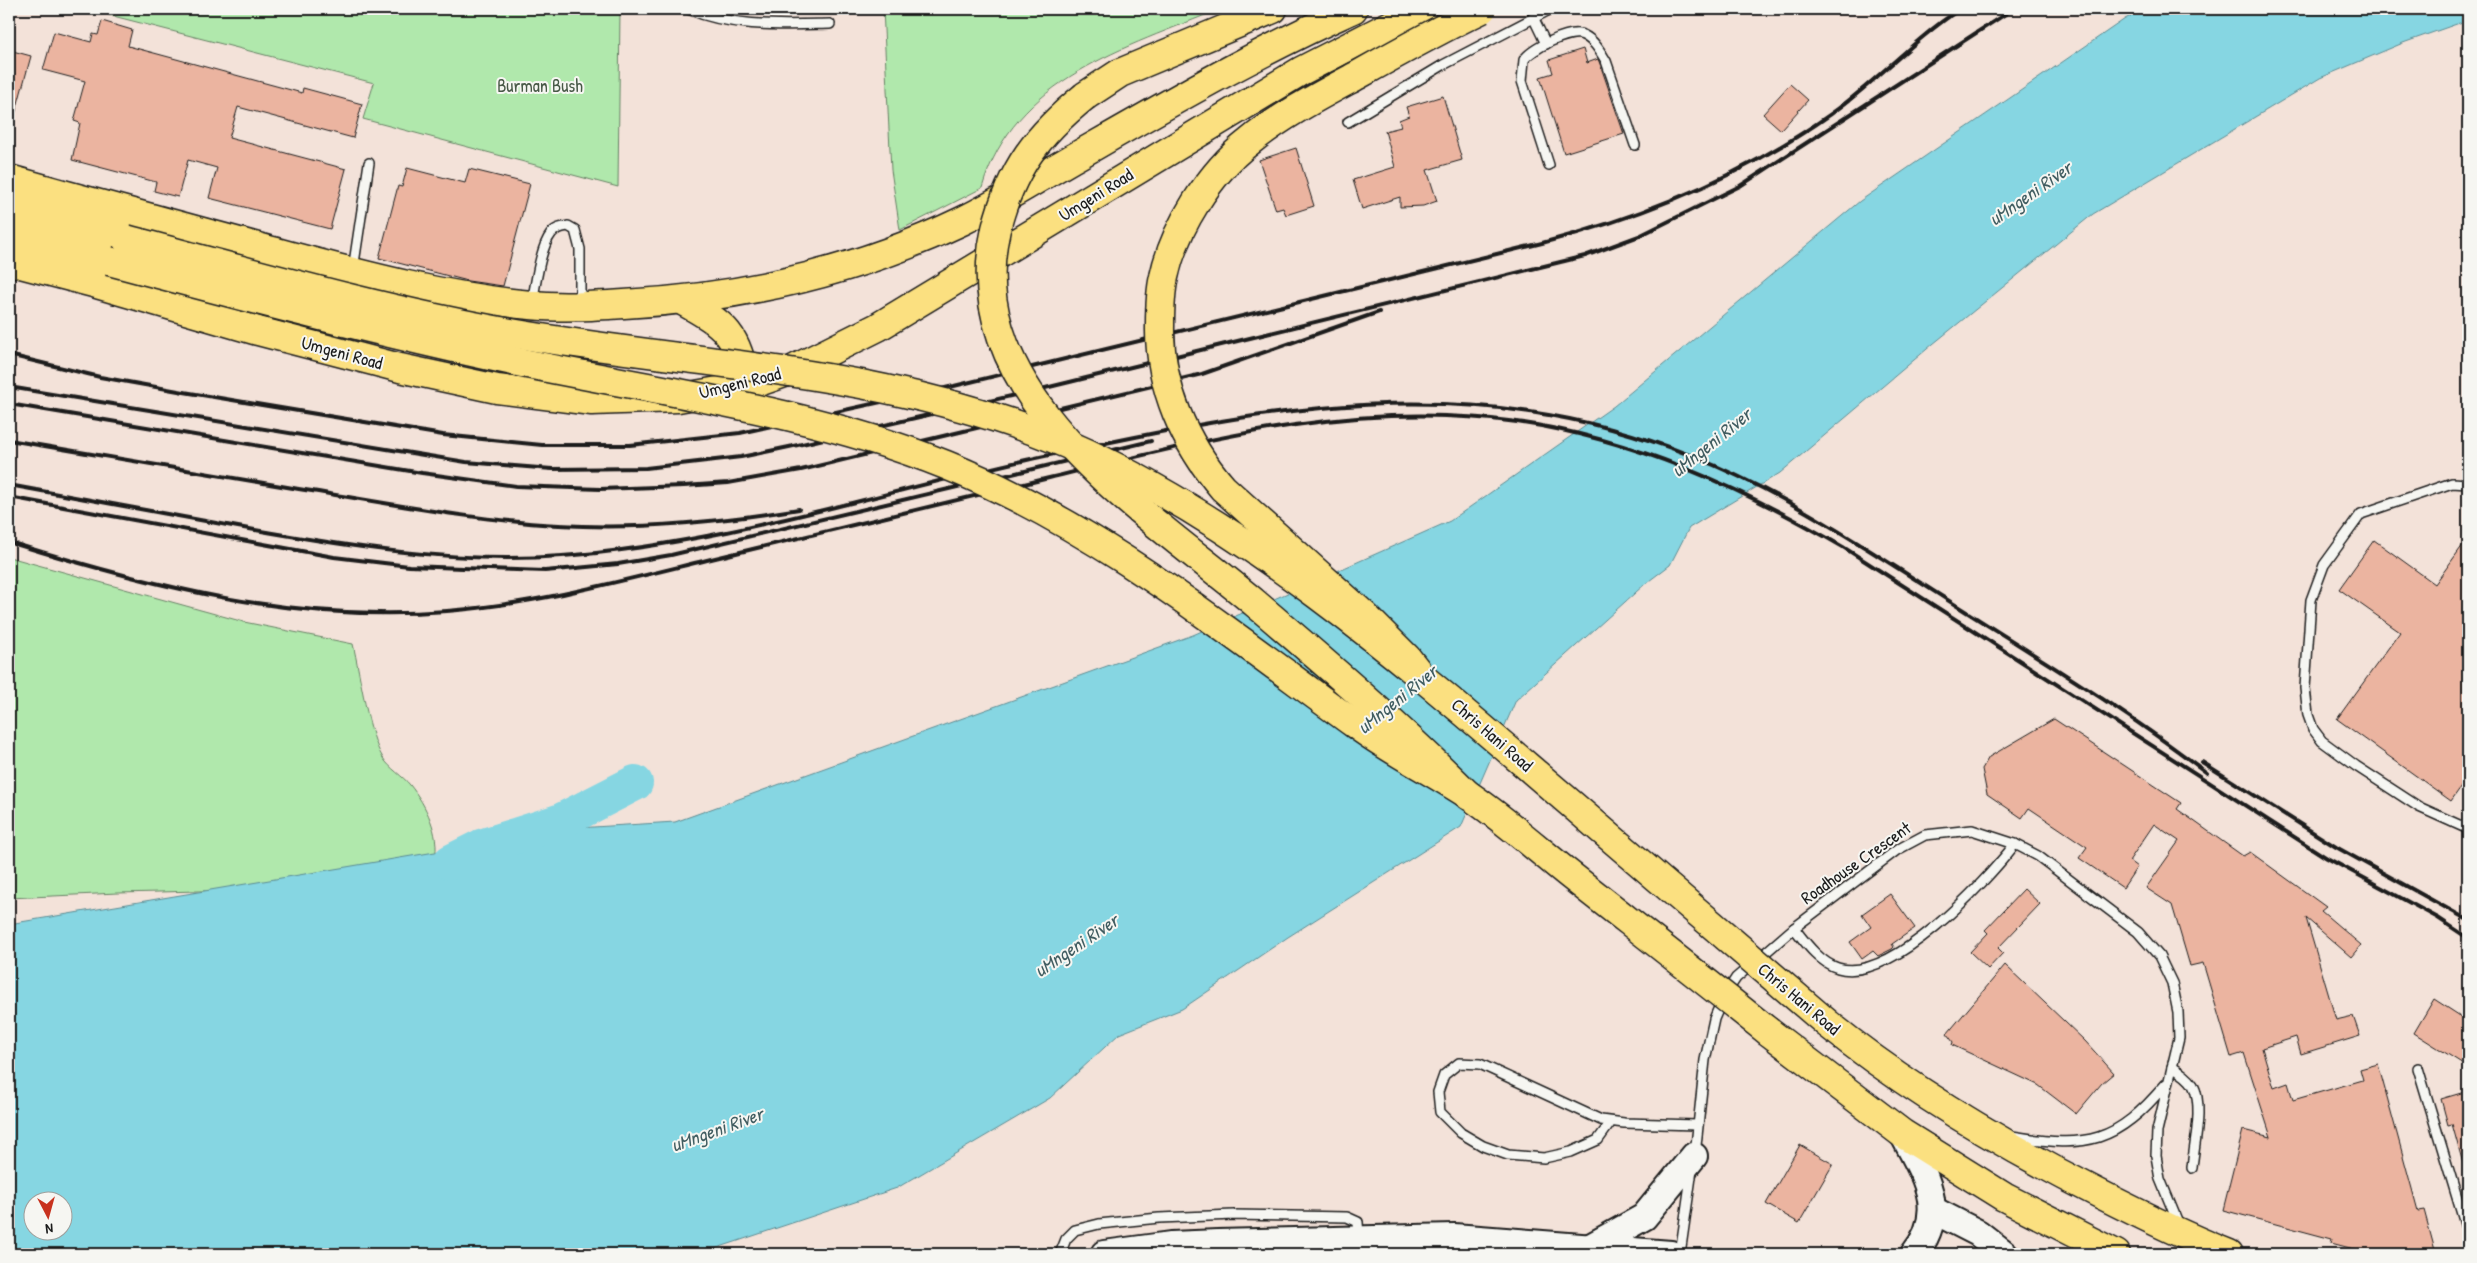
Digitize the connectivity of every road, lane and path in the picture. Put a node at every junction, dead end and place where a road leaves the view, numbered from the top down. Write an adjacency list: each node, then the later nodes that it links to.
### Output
1 (688, 9): 8 (lane)
2 (1273, 9): 25 (main road, bridge)
3 (1353, 9): 19 (main road)
4 (1422, 9): 22 (main road, Umgeni Road)
5 (1482, 9): 24 (main road, bridge)
6 (1551, 9): 7 (lane)
7 (1533, 17): 9 (lane); 10 (lane)
8 (830, 24)
9 (1546, 44): 11 (lane); 13 (lane)
10 (1348, 122)
11 (1635, 145)
12 (369, 164): 18 (lane)
13 (1549, 165)
14 (9, 179): 18 (main road)
15 (9, 207): 24 (main road, bridge)
16 (9, 234): 25 (main road, bridge)
17 (9, 261): 22 (main road, Umgeni Road)
18 (353, 273): 20 (main road)
19 (681, 300): 21 (main road); 22 (main road)
20 (531, 305): 21 (main road); 21 (lane)
21 (580, 307)
22 (747, 386)
23 (2468, 484): 26 (lane)
24 (1418, 672): 34 (main road, Chris Hani Road, bridge)
25 (1469, 796): 35 (main road, bridge)
26 (2468, 829)
27 (2014, 844): 28 (lane, Roadhouse Crescent); 28 (lane); 29 (lane, Roadhouse Crescent)
28 (1794, 928): 33 (lane, Roadhouse Crescent)
29 (2172, 1067): 31 (lane, Roadhouse Crescent); 37 (lane)
30 (2418, 1068): 39 (lane)
31 (2168, 1082): 34 (lane, Roadhouse Crescent); 40 (lane, Roadhouse Crescent)
32 (1612, 1122): 32 (lane); 33 (lane)
33 (1698, 1125): 36 (lane, Roadhouse Crescent)
34 (1985, 1131): 40 (main road, Chris Hani Road)
35 (1903, 1134): 38 (main road); 49 (main road)
36 (1694, 1156): 42 (main road); 46 (lane, Roadhouse Crescent)
37 (2192, 1168)
38 (1933, 1210): 47 (main road); 48 (main road)
39 (2468, 1234)
40 (2185, 1236): 50 (main road, Chris Hani Road)
41 (1359, 1239): 42 (main road); 44 (lane); 45 (main road)
42 (1590, 1247): 43 (main road)
43 (1656, 1253)
44 (1060, 1254)
45 (1104, 1254)
46 (1680, 1254)
47 (1914, 1254)
48 (2005, 1254)
49 (2116, 1254)
50 (2229, 1254)

